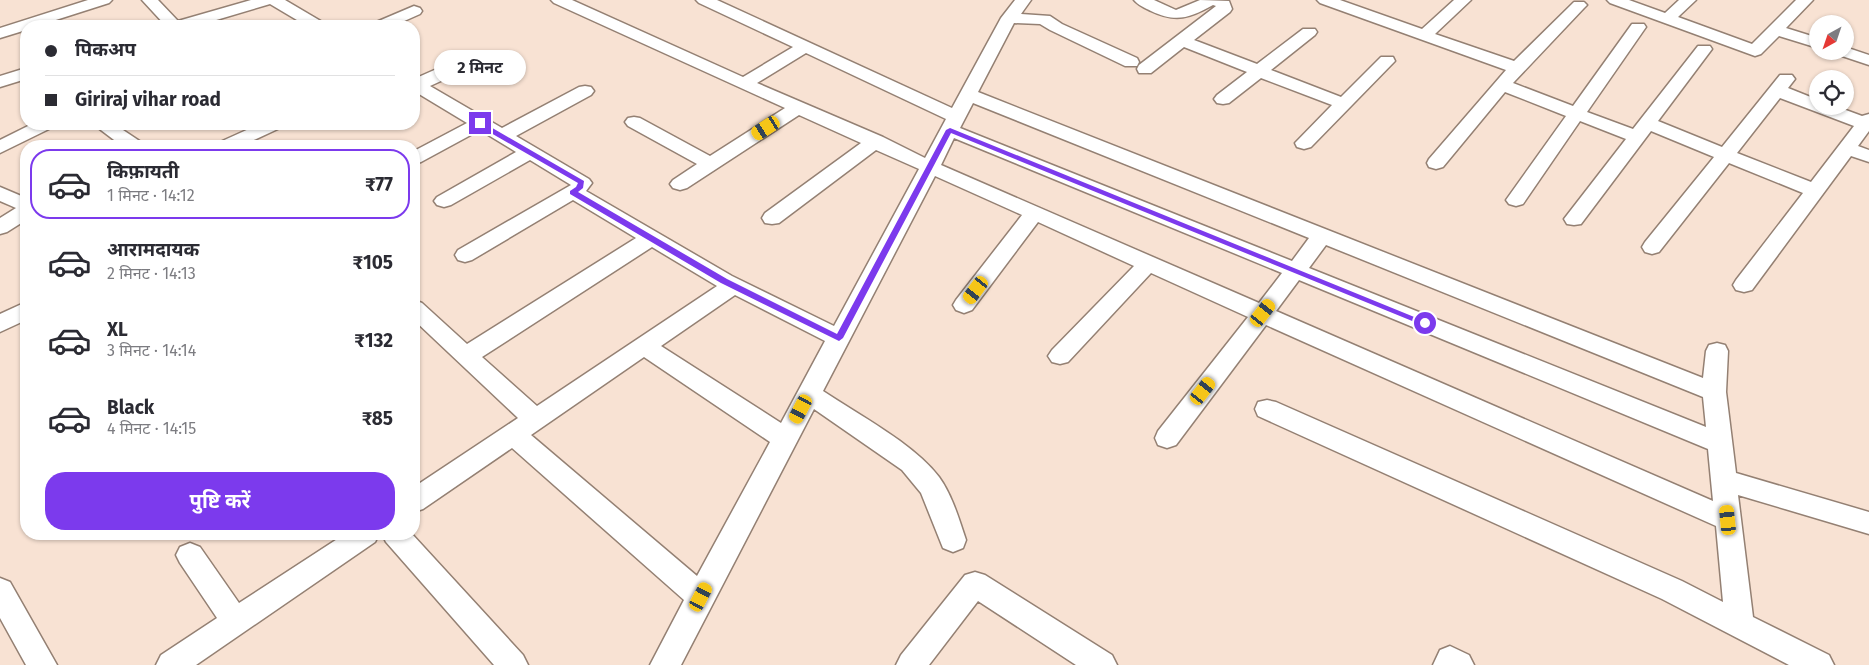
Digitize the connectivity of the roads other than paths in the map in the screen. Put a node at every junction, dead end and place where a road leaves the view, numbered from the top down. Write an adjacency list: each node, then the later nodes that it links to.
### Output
1 (104, 0): 20 (street)
2 (150, 0): 21 (street)
3 (267, 0): 22 (street)
4 (274, 0): 23 (street)
5 (559, 0): 43 (street)
6 (704, 0): 33 (street)
7 (1023, 0): 18 (street)
8 (1142, 0): 9 (street)
9 (1211, 0)
10 (1215, 0): 32 (street)
11 (1463, 0): 30 (street)
12 (1615, 0): 19 (street)
13 (1688, 0): 19 (street)
14 (1805, 0): 28 (street)
15 (1334, 1): 30 (street)
16 (1579, 5): 39 (street)
17 (414, 11): 24 (street)
18 (1009, 18): 32 (street); 48 (street)
19 (1668, 18): 28 (street)
20 (32, 20)
21 (168, 20)
22 (200, 20)
23 (305, 20)
24 (394, 20)
25 (20, 23): 27 (street)
26 (1638, 27): 53 (street)
27 (3, 28)
28 (1775, 30): 31 (street)
29 (1309, 32): 40 (street)
30 (1423, 36): 39 (street)
31 (1809, 40)
32 (1182, 41): 40 (street)
33 (805, 47): 43 (street); 58 (street)
34 (1704, 49): 62 (street)
35 (1854, 55): 37 (street)
36 (481, 56): 45 (street)
37 (1869, 60)
38 (1387, 61): 51 (street)
39 (1517, 68): 44 (street)
40 (1261, 71): 49 (street); 51 (street)
41 (20, 75): 42 (street)
42 (0, 82)
43 (745, 83): 52 (street)
44 (1502, 85): 53 (street); 74 (street)
45 (420, 90)
46 (585, 91): 63 (street)
47 (420, 92): 57 (street)
48 (968, 95): 58 (street); 89 (street)
49 (1223, 99)
50 (1809, 101): 72 (street)
51 (1344, 104): 67 (street)
52 (799, 107): 66 (street); 75 (street)
53 (1578, 114): 62 (street); 81 (street)
54 (1847, 115): 55 (street)
55 (1867, 121): 69 (street)
56 (634, 122): 75 (street)
57 (480, 123): 63 (street); 71 (street)
58 (953, 124): 76 (street); 94 (street)
59 (33, 130): 68 (street)
60 (111, 130): 64 (street)
61 (247, 130): 65 (street)
62 (1642, 130): 72 (street); 87 (street)
63 (502, 136): 70 (street)
64 (125, 140)
65 (234, 140)
66 (876, 141): 76 (street); 86 (street)
67 (1304, 143)
68 (0, 147)
69 (1848, 148): 73 (street); 78 (street)
70 (530, 152): 79 (street); 82 (street)
71 (420, 155)
72 (1726, 155): 78 (street); 91 (street)
73 (1869, 156)
74 (1436, 163)
75 (710, 164): 77 (street)
76 (930, 167): 84 (street); 102 (street)
77 (680, 184)
78 (1815, 191): 95 (street)
79 (573, 192): 90 (street); 92 (street)
80 (0, 193): 83 (street)
81 (1516, 200)
82 (444, 201)
83 (20, 203)
84 (1035, 212): 93 (street); 97 (street)
85 (20, 215): 88 (street)
86 (772, 218)
87 (1574, 219)
88 (0, 227)
89 (1322, 236): 94 (street); 107 (street)
90 (650, 239): 96 (street); 105 (street)
91 (1652, 247)
92 (465, 255)
93 (1149, 263): 100 (street); 106 (street)
94 (1296, 270): 100 (street); 114 (street)
95 (1744, 285)
96 (733, 286): 102 (street); 103 (street)
97 (964, 305)
98 (20, 313): 101 (street)
99 (420, 313): 105 (street)
100 (1263, 313): 112 (street); 117 (street)
101 (0, 324)
102 (839, 338): 108 (street)
103 (644, 346): 110 (street); 113 (street)
104 (1717, 351): 107 (street)
105 (467, 355): 110 (street)
106 (1060, 356)
107 (1714, 392): 114 (street)
108 (809, 394): 113 (street); 121 (street)
109 (1267, 409): 126 (street)
110 (536, 419): 111 (street)
111 (513, 434): 116 (street); 124 (street)
112 (1167, 438)
113 (785, 439): 124 (street)
114 (1720, 443): 115 (street)
115 (1724, 480): 117 (street); 118 (street)
116 (420, 497)
117 (1728, 520): 126 (street)
118 (1869, 523)
119 (357, 540): 125 (street)
120 (400, 540): 129 (street)
121 (953, 540)
122 (190, 555): 125 (street)
123 (1, 596): 128 (street)
124 (701, 597): 130 (street)
125 (236, 622): 127 (street)
126 (1740, 626): 135 (street)
127 (184, 661)
128 (42, 665)
129 (513, 665)
130 (665, 665)
131 (911, 665): 132 (street)
132 (1102, 665)
133 (1448, 665): 134 (street)
134 (1459, 665)
135 (1819, 665)

